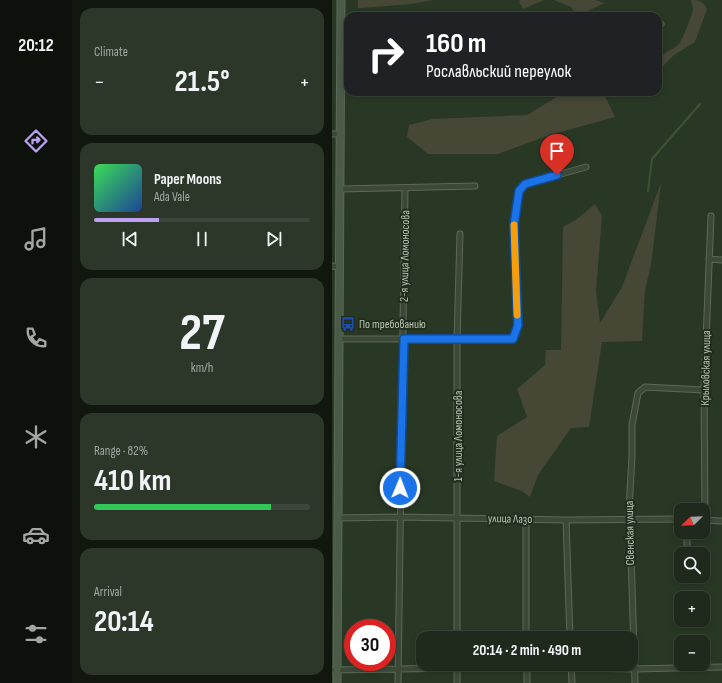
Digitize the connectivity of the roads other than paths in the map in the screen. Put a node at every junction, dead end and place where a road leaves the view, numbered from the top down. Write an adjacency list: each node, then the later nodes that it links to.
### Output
1 (341, 0): 2 (main road)
2 (344, 47): 4 (main road)
3 (332, 134): 4 (street)
4 (340, 134): 8 (main road)
5 (586, 167): 16 (street)
6 (475, 186): 7 (street)
7 (405, 188): 8 (street); 15 (street, 2-я улица Ломоносова)
8 (340, 189): 13 (main road)
9 (710, 216): 11 (street, Крыловская улица)
10 (460, 234): 16 (street, 1-я улица Ломоносова)
11 (709, 259): 12 (street); 17 (street, Крыловская улица)
12 (722, 260)
13 (336, 267): 14 (main road)
14 (339, 339): 15 (street); 18 (main road)
15 (404, 339): 16 (street); 20 (street, 2-я улица Ломоносова)
16 (457, 340): 22 (street, 1-я улица Ломоносова)
17 (704, 390): 19 (street, Крыловская улица); 25 (street, Свенская улица)
18 (335, 394): 21 (main road)
19 (704, 503)
20 (400, 517): 21 (street, улица Лазо); 22 (street, улица Лазо); 36 (street, 2-я улица Ломоносова)
21 (338, 518): 29 (main road)
22 (458, 518): 23 (street, улица Лазо); 30 (street, 1-я улица Ломоносова)
23 (526, 520): 24 (street, улица Лазо); 31 (street)
24 (566, 520): 25 (street, улица Лазо); 32 (street)
25 (630, 520): 26 (street, улица Лазо); 33 (street, Свенская улица)
26 (674, 520)
27 (710, 520): 28 (street)
28 (722, 521)
29 (335, 533): 38 (main road)
30 (457, 631)
31 (526, 631)
32 (570, 631)
33 (633, 631)
34 (416, 667): 36 (street)
35 (722, 667): 37 (street)
36 (397, 668): 38 (street); 44 (street, 2-я улица Ломоносова)
37 (638, 669)
38 (334, 670): 43 (main road)
39 (457, 671): 45 (street)
40 (527, 671): 46 (street)
41 (571, 671): 47 (street)
42 (634, 671): 48 (street, Свенская улица)
43 (337, 683)
44 (398, 683)
45 (457, 683)
46 (527, 683)
47 (572, 683)
48 (634, 683)

